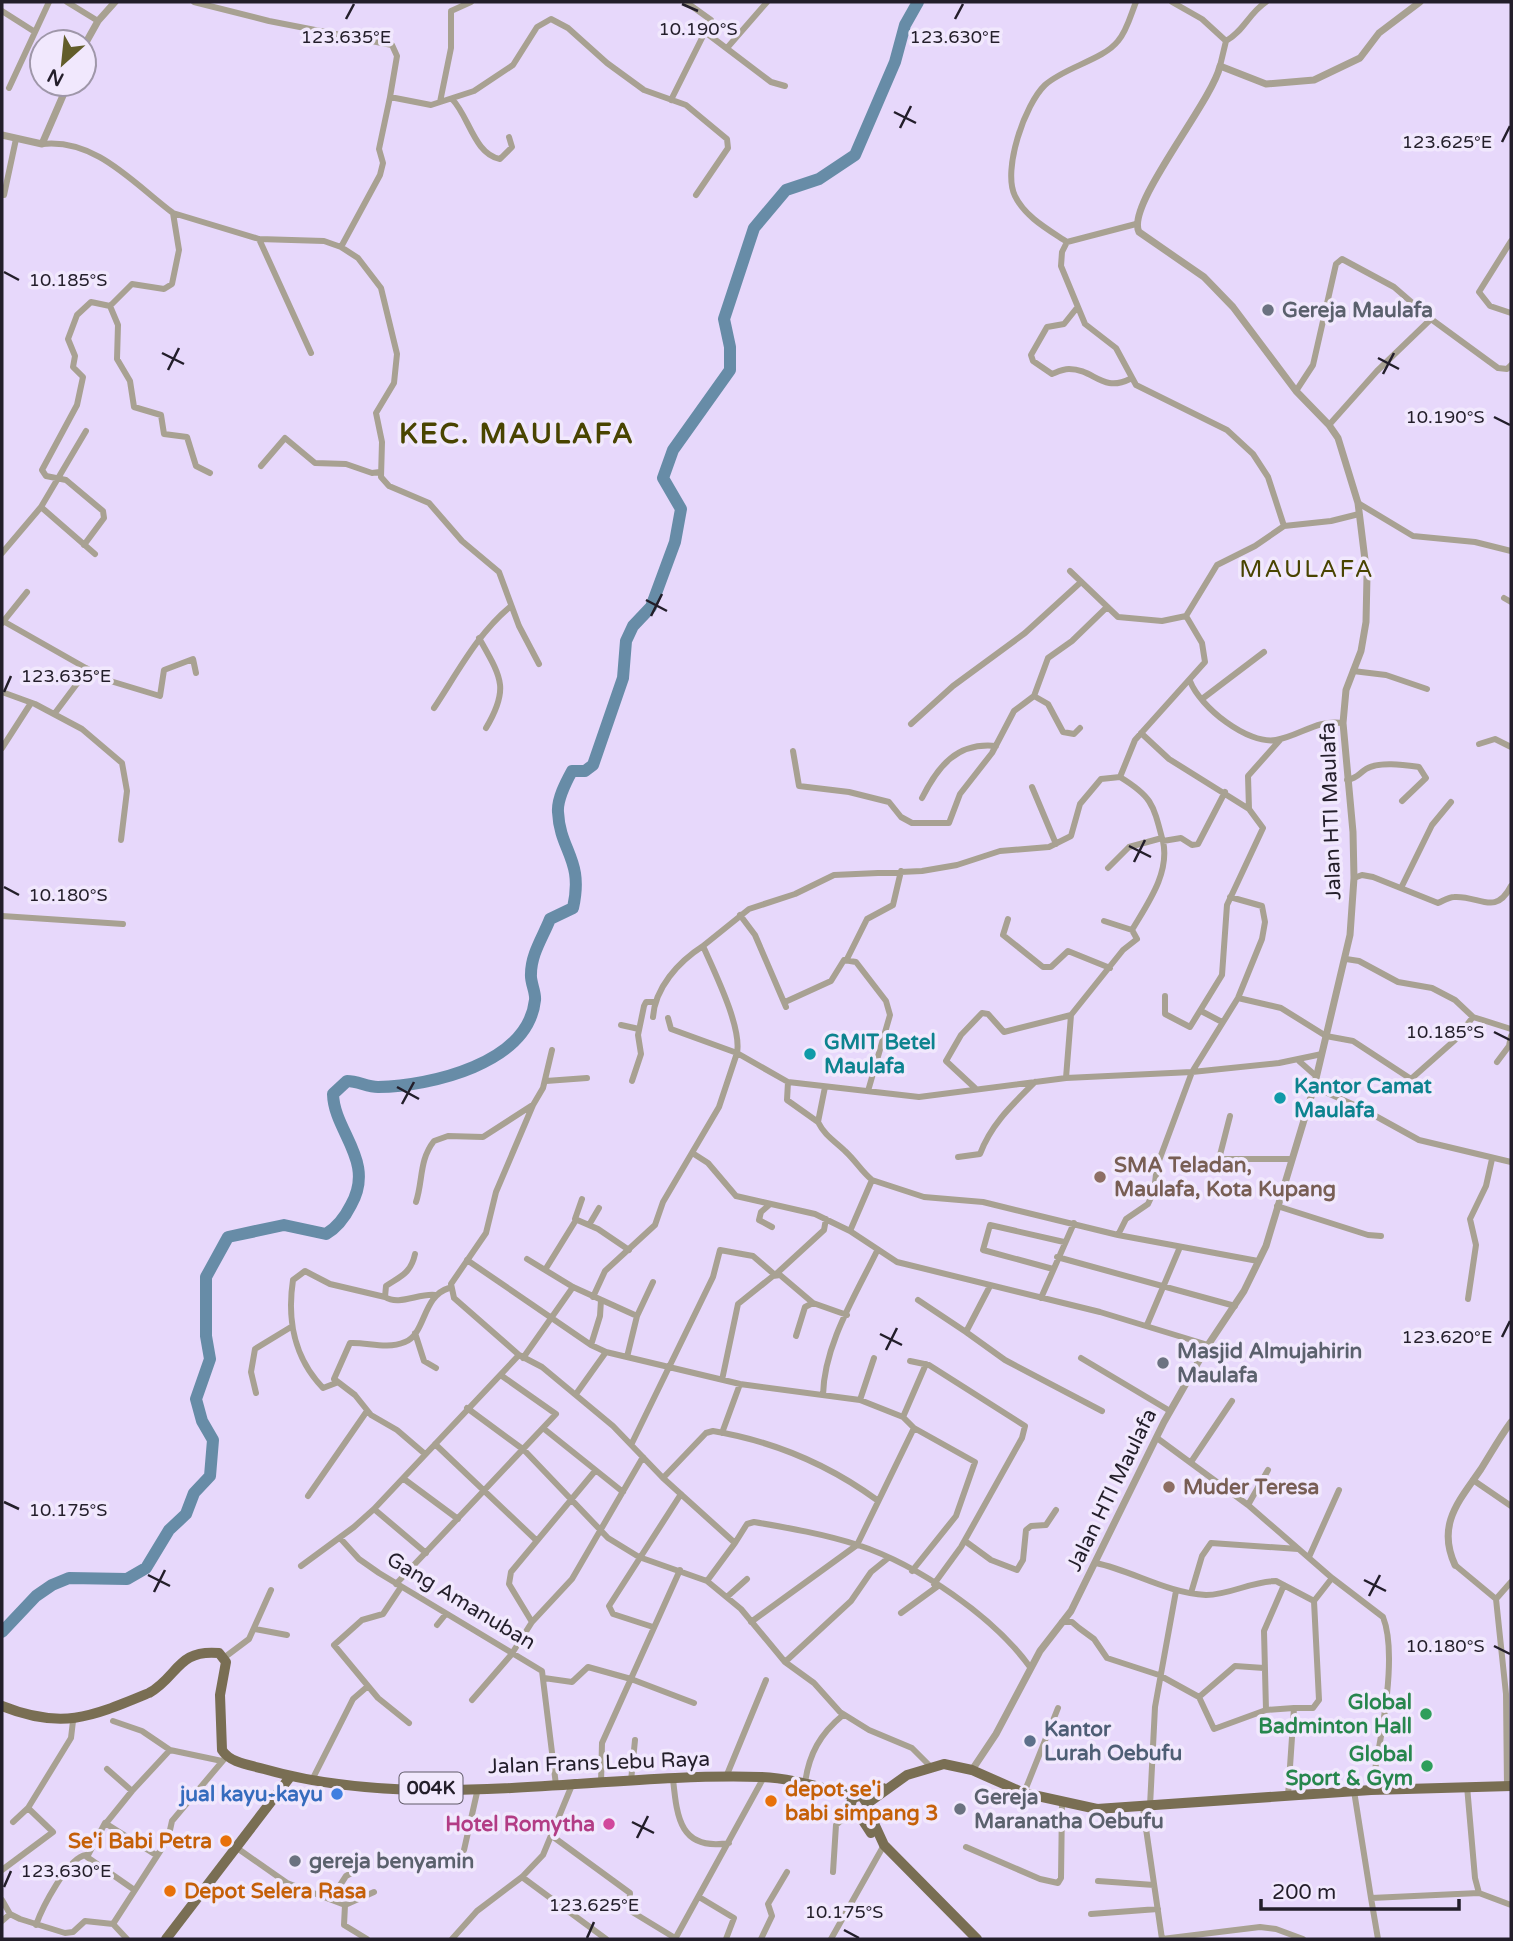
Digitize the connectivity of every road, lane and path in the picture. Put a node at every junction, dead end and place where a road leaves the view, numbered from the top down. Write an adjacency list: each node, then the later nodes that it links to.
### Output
1 (49, 2): 15 (street)
2 (67, 2): 13 (street)
3 (115, 2): 13 (street)
4 (194, 2): 24 (street)
5 (471, 2): 28 (street)
6 (685, 2): 17 (street)
7 (767, 2): 20 (street)
8 (1136, 2): 39 (street)
9 (1172, 2): 18 (street)
10 (1266, 2): 18 (street)
11 (1420, 2): 21 (street)
12 (2, 11): 14 (street)
13 (98, 20): 16 (street)
14 (29, 28)
15 (37, 28)
16 (94, 28)
17 (705, 32): 20 (street); 27 (street)
18 (1226, 41): 21 (street)
19 (28, 47): 23 (street)
20 (727, 48): 22 (street)
21 (1220, 66): 36 (street)
22 (785, 86)
23 (9, 89)
24 (390, 97): 28 (street); 40 (street)
25 (62, 98): 32 (street)
26 (452, 99): 27 (street); 28 (street); 30 (street)
27 (671, 100): 34 (street)
28 (440, 102)
29 (2, 135): 31 (street)
30 (509, 137)
31 (16, 139): 32 (street); 33 (street)
32 (42, 144): 35 (street)
33 (4, 195)
34 (696, 195)
35 (173, 213): 37 (street); 41 (street)
36 (1136, 224): 39 (street); 48 (street, Jalan HTI Maulafa)
37 (259, 239): 40 (street); 45 (street)
38 (1511, 241): 43 (street)
39 (1068, 242): 42 (street)
40 (341, 247): 52 (street)
41 (110, 306): 53 (street); 54 (street)
42 (1076, 309): 47 (street); 47 (street)
43 (1511, 313)
44 (1431, 319): 46 (street); 48 (street); 49 (street)
45 (312, 353)
46 (1511, 365)
47 (1130, 379): 58 (street)
48 (1296, 391): 49 (street, Jalan HTI Maulafa)
49 (1329, 425): 55 (street, Jalan HTI Maulafa)
50 (86, 432): 54 (street)
51 (261, 466): 52 (street)
52 (380, 472): 68 (street)
53 (210, 473)
54 (60, 479): 56 (street); 59 (street)
55 (1358, 503): 57 (street, Jalan HTI Maulafa); 60 (street)
56 (41, 507): 59 (street); 61 (street)
57 (1359, 514): 58 (street); 76 (street, Jalan HTI Maulafa)
58 (1284, 526): 70 (street)
59 (84, 544): 62 (street)
60 (1511, 551)
61 (2, 553)
62 (95, 554)
63 (1070, 571): 64 (street)
64 (1081, 582): 69 (street); 87 (street)
65 (27, 592): 71 (street)
66 (1504, 598): 67 (street)
67 (1511, 602)
68 (511, 606): 72 (street); 74 (street)
69 (1106, 608): 70 (street); 81 (street)
70 (1186, 616): 78 (street)
71 (2, 622): 75 (street)
72 (479, 638): 84 (street); 88 (street)
73 (1264, 652): 82 (street)
74 (539, 664)
75 (88, 669): 77 (street); 85 (street)
76 (1353, 671): 79 (street); 86 (street, Jalan HTI Maulafa)
77 (196, 673)
78 (1190, 681): 82 (street); 90 (street)
79 (1427, 689)
80 (2, 692): 83 (street)
81 (1034, 696): 89 (street); 93 (street)
82 (1202, 699): 91 (street)
83 (31, 703): 85 (street); 95 (street)
84 (434, 708)
85 (55, 713): 106 (street)
86 (1343, 723): 91 (street); 98 (street, Jalan HTI Maulafa)
87 (911, 724)
88 (486, 728)
89 (1080, 728)
90 (1141, 733): 97 (street); 100 (street)
91 (1280, 740): 104 (street)
92 (1479, 744): 94 (street)
93 (996, 746): 96 (street); 101 (street)
94 (1511, 747)
95 (2, 748)
96 (793, 751)
97 (1120, 777): 105 (street); 107 (street)
98 (1347, 780): 102 (street); 110 (street, Jalan HTI Maulafa)
99 (1032, 787): 107 (street)
100 (1225, 792): 104 (street); 105 (street)
101 (922, 798)
102 (1402, 801)
103 (1451, 802): 112 (street)
104 (1249, 809): 113 (street)
105 (1163, 839): 108 (street); 119 (street)
106 (121, 840)
107 (1056, 844): 109 (street)
108 (1108, 868)
109 (901, 872): 114 (street); 122 (street)
110 (1354, 878): 112 (street); 121 (street, Jalan HTI Maulafa)
111 (1511, 887): 112 (street)
112 (1401, 888)
113 (1230, 897): 125 (street); 127 (street)
114 (740, 915): 120 (street); 122 (street)
115 (2, 916): 118 (street)
116 (1008, 919): 123 (street)
117 (1104, 921): 119 (street)
118 (123, 924)
119 (1132, 930): 123 (street)
120 (702, 946): 126 (street); 139 (street)
121 (1346, 958): 130 (street); 136 (street, Jalan HTI Maulafa)
122 (847, 959): 154 (street)
123 (1110, 968): 128 (street)
124 (1165, 996): 127 (street)
125 (1238, 998): 132 (street); 136 (street)
126 (654, 1002): 129 (street); 134 (street)
127 (1201, 1011): 132 (street)
128 (1070, 1015): 146 (street); 153 (street)
129 (653, 1017)
130 (1473, 1017): 135 (street); 136 (street)
131 (668, 1018): 139 (street)
132 (1222, 1022): 143 (street)
133 (621, 1025): 134 (street)
134 (639, 1029): 148 (street)
135 (1511, 1029)
136 (1326, 1036): 140 (street, Jalan HTI Maulafa)
137 (1511, 1036): 142 (street)
138 (552, 1049): 147 (street)
139 (737, 1053): 149 (street); 158 (street)
140 (1322, 1054): 141 (street); 144 (street, Jalan HTI Maulafa)
141 (1299, 1061): 143 (street); 144 (street)
142 (1497, 1062)
143 (1192, 1072): 146 (street); 175 (street)
144 (1316, 1076): 152 (street, Jalan HTI Maulafa)
145 (587, 1078): 147 (street)
146 (1066, 1078): 150 (street)
147 (546, 1081): 155 (street)
148 (632, 1081)
149 (788, 1082): 151 (street); 157 (street)
150 (1035, 1082): 153 (street); 159 (street)
151 (825, 1087): 154 (street); 157 (street)
152 (1314, 1087): 160 (street); 161 (street, Jalan HTI Maulafa)
153 (975, 1088): 154 (street)
154 (868, 1091)
155 (533, 1105): 165 (street); 184 (street)
156 (1230, 1116): 161 (street)
157 (818, 1122): 163 (street)
158 (694, 1154): 166 (street); 179 (street)
159 (958, 1157)
160 (1492, 1158): 162 (street); 198 (street)
161 (1292, 1159): 167 (street, Jalan HTI Maulafa)
162 (1511, 1162)
163 (872, 1180): 171 (street); 174 (street)
164 (582, 1199): 170 (street)
165 (416, 1202)
166 (771, 1205): 169 (street); 173 (street)
167 (1277, 1206): 176 (street); 185 (street, Jalan HTI Maulafa)
168 (599, 1208): 172 (street)
169 (826, 1219): 174 (street); 188 (street)
170 (576, 1220): 172 (street); 187 (street)
171 (1074, 1223): 175 (street); 177 (street)
172 (589, 1226): 179 (street)
173 (772, 1227)
174 (850, 1231): 180 (street)
175 (1118, 1235): 178 (street)
176 (1381, 1236)
177 (1064, 1241): 182 (street); 186 (street)
178 (1180, 1247): 185 (street); 190 (street)
179 (629, 1250): 196 (street)
180 (877, 1251): 191 (street); 203 (street)
181 (415, 1254): 195 (street)
182 (1057, 1257): 186 (street); 190 (street)
183 (527, 1259): 187 (street)
184 (467, 1260): 193 (street); 205 (street)
185 (1258, 1261): 202 (street, Jalan HTI Maulafa)
186 (1053, 1269): 197 (street)
187 (545, 1270): 192 (street)
188 (775, 1275): 201 (street); 220 (street); 223 (street)
189 (653, 1282): 204 (street)
190 (1166, 1285): 202 (street); 206 (street)
191 (990, 1286): 197 (street); 208 (street)
192 (573, 1287): 196 (street); 205 (street)
193 (449, 1288): 194 (street); 214 (street)
194 (435, 1295): 195 (street); 209 (street)
195 (385, 1297): 207 (street)
196 (593, 1297): 199 (street)
197 (1041, 1298): 206 (street)
198 (1468, 1299)
199 (601, 1300): 204 (street); 211 (street)
200 (918, 1300): 208 (street)
201 (813, 1303): 203 (street); 210 (street)
202 (1235, 1306): 212 (street, Jalan HTI Maulafa)
203 (847, 1315): 228 (street)
204 (637, 1316): 215 (street)
205 (552, 1319): 211 (street); 214 (street)
206 (1147, 1325): 212 (street)
207 (291, 1327): 224 (street); 226 (street)
208 (966, 1332): 232 (street)
209 (415, 1333): 221 (street); 224 (street)
210 (796, 1336)
211 (591, 1345): 213 (street)
212 (1208, 1345): 234 (street, Jalan HTI Maulafa)
213 (606, 1352): 215 (street); 227 (street)
214 (521, 1357): 222 (street); 227 (street)
215 (627, 1357): 220 (street)
216 (874, 1357): 229 (street)
217 (1081, 1358): 234 (street)
218 (910, 1361): 219 (street)
219 (926, 1364): 235 (street); 267 (street)
220 (669, 1366): 223 (street); 241 (street)
221 (436, 1367)
222 (502, 1376): 231 (street); 237 (street)
223 (722, 1380): 225 (street)
224 (336, 1383): 233 (street)
225 (740, 1384): 228 (street); 239 (street)
226 (256, 1393)
227 (576, 1394): 241 (street)
228 (823, 1395): 229 (street)
229 (860, 1400): 235 (street)
230 (1232, 1401): 246 (street)
231 (467, 1408): 242 (street); 243 (street)
232 (1102, 1410)
233 (367, 1411): 244 (street); 256 (street)
234 (1170, 1411): 240 (street, Jalan HTI Maulafa)
235 (903, 1417): 238 (street)
236 (1511, 1422): 251 (street)
237 (543, 1428): 243 (street); 247 (street)
238 (914, 1428): 257 (street); 279 (street)
239 (722, 1433): 249 (street); 257 (street)
240 (1157, 1438): 246 (street); 275 (street, Jalan HTI Maulafa)
241 (632, 1443): 245 (street)
242 (435, 1444): 244 (street); 252 (street)
243 (524, 1450): 252 (street); 258 (street)
244 (425, 1454): 250 (street)
245 (643, 1457): 249 (street); 254 (street)
246 (1191, 1462): 259 (street)
247 (595, 1471): 254 (street); 258 (street)
248 (1268, 1471): 259 (street)
249 (663, 1478): 255 (street)
250 (404, 1479): 261 (street); 263 (street)
251 (1473, 1480): 260 (street); 276 (street)
252 (485, 1490): 263 (street); 266 (street)
253 (1339, 1490): 273 (street)
254 (623, 1492): 264 (street)
255 (681, 1494): 268 (street); 272 (street)
256 (308, 1496)
257 (877, 1500): 269 (street)
258 (570, 1501): 264 (street); 266 (street)
259 (1248, 1505): 270 (street)
260 (1511, 1506)
261 (374, 1508): 265 (street); 271 (street)
262 (1056, 1510): 267 (street)
263 (458, 1520): 271 (street)
264 (601, 1532): 272 (street); 295 (street)
265 (340, 1538): 277 (street); 286 (street, Gang Amanuban)
266 (536, 1540): 295 (street)
267 (965, 1541): 284 (street)
268 (735, 1543): 269 (street); 282 (street)
269 (857, 1545): 274 (street); 296 (street)
270 (1298, 1549): 273 (street); 289 (street)
271 (425, 1553): 286 (street)
272 (639, 1557): 278 (street); 299 (street)
273 (1309, 1557): 280 (street)
274 (887, 1559): 279 (street); 305 (street)
275 (1096, 1563): 288 (street); 297 (street, Jalan HTI Maulafa)
276 (1455, 1565): 291 (street)
277 (301, 1566)
278 (680, 1570): 282 (street); 299 (street)
279 (912, 1571): 284 (street)
280 (1332, 1578): 292 (street); 343 (street)
281 (747, 1579): 290 (street)
282 (707, 1581): 290 (street)
283 (1511, 1582): 291 (street)
284 (936, 1585): 293 (street); 306 (street)
285 (1284, 1585): 289 (street); 292 (street); 307 (street)
286 (399, 1586): 294 (street, Gang Amanuban); 312 (street)
287 (271, 1590): 300 (street)
288 (1176, 1591): 289 (street); 308 (street)
289 (1191, 1593)
290 (728, 1596): 296 (street)
291 (1496, 1599): 304 (street)
292 (1314, 1601): 318 (street)
293 (901, 1613)
294 (445, 1615): 298 (street); 302 (street, Gang Amanuban)
295 (532, 1622): 302 (street)
296 (751, 1622): 305 (street)
297 (1062, 1622): 306 (street, Jalan HTI Maulafa); 308 (street)
298 (437, 1625)
299 (653, 1627): 310 (street)
300 (255, 1629): 301 (street); 303 (street)
301 (288, 1635)
302 (511, 1655): 309 (street, Gang Amanuban); 314 (street)
303 (225, 1657): 321 (main road); 326 (main road)
304 (1507, 1658): 341 (street)
305 (785, 1662): 320 (street)
306 (1030, 1667): 329 (street, Jalan HTI Maulafa)
307 (1264, 1668): 313 (street); 319 (street)
308 (1159, 1675): 313 (street); 351 (street)
309 (544, 1678): 310 (street); 339 (street, Gang Amanuban)
310 (631, 1679): 315 (street); 336 (street)
311 (766, 1680): 331 (street)
312 (368, 1686): 323 (street); 334 (street)
313 (1199, 1697): 319 (street)
314 (472, 1700)
315 (694, 1703)
316 (2, 1706): 321 (main road)
317 (1058, 1708): 346 (street)
318 (1294, 1708): 319 (street); 347 (street)
319 (1266, 1710)
320 (843, 1715): 327 (street); 337 (street)
321 (73, 1721): 350 (street)
322 (113, 1721): 325 (street)
323 (409, 1723)
324 (635, 1740): 335 (street)
325 (170, 1750): 326 (street); 344 (street)
326 (224, 1759): 330 (main road, Jalan Frans Lebu Raya); 361 (street)
327 (930, 1766): 329 (main road); 348 (main road)
328 (107, 1769): 344 (street)
329 (972, 1770): 346 (main road)
330 (290, 1777): 334 (main road, Jalan Frans Lebu Raya / 004K); 358 (main road)
331 (726, 1777): 332 (main road, Jalan Frans Lebu Raya / 004K); 333 (main road, Jalan Frans Lebu Raya / 004K)
332 (764, 1777): 337 (main road, Jalan Frans Lebu Raya / 004K); 355 (street)
333 (673, 1779): 335 (main road, Jalan Frans Lebu Raya / 004K); 355 (street)
334 (312, 1780): 342 (main road, Jalan Frans Lebu Raya / 004K)
335 (631, 1781): 336 (main road, Jalan Frans Lebu Raya / 004K)
336 (601, 1783): 338 (main road, Jalan Frans Lebu Raya / 004K)
337 (805, 1783): 348 (main road, Jalan Frans Lebu Raya / 004K)
338 (572, 1784): 339 (main road, Jalan Frans Lebu Raya / 004K); 354 (street)
339 (556, 1785): 342 (main road, Jalan Frans Lebu Raya / 004K)
340 (1467, 1786): 341 (main road); 343 (main road); 371 (street)
341 (1509, 1786)
342 (478, 1788): 359 (street)
343 (1371, 1790): 345 (main road)
344 (132, 1791): 353 (street)
345 (1354, 1791): 347 (main road); 373 (street)
346 (1024, 1793): 349 (main road)
347 (1288, 1796): 351 (main road)
348 (859, 1804): 356 (main road); 365 (street)
349 (1062, 1804): 351 (main road); 357 (street)
350 (28, 1808): 352 (street); 362 (street)
351 (1147, 1808): 368 (street)
352 (13, 1822)
353 (107, 1822): 360 (street); 361 (street)
354 (552, 1836): 366 (street); 389 (street)
355 (729, 1843): 372 (street)
356 (883, 1847): 392 (street); 393 (main road)
357 (966, 1847)
358 (237, 1848): 374 (street); 385 (main road)
359 (464, 1850)
360 (86, 1855): 369 (street); 383 (street)
361 (156, 1855): 369 (street)
362 (2, 1870)
363 (357, 1870): 374 (street)
364 (787, 1872): 391 (street)
365 (833, 1872)
366 (522, 1877): 387 (street); 388 (street)
367 (1098, 1881): 368 (street)
368 (1154, 1885): 378 (street)
369 (133, 1889): 382 (street)
370 (374, 1892): 376 (street)
371 (1479, 1893): 373 (street); 377 (street)
372 (699, 1897): 389 (street); 390 (street)
373 (1371, 1898): 396 (street)
374 (331, 1899): 376 (street)
375 (2, 1900): 379 (street)
376 (345, 1905): 386 (street)
377 (1511, 1905)
378 (1158, 1909): 380 (street); 394 (street)
379 (10, 1914): 381 (street); 383 (street)
380 (1091, 1914)
381 (2, 1921)
382 (113, 1924): 383 (street); 384 (street)
383 (36, 1925)
384 (128, 1939)
385 (166, 1939)
386 (367, 1939)
387 (452, 1939)
388 (606, 1939)
389 (675, 1939)
390 (726, 1939)
391 (761, 1939)
392 (831, 1939)
393 (975, 1939)
394 (1162, 1939): 395 (street)
395 (1303, 1939)
396 (1378, 1939)

